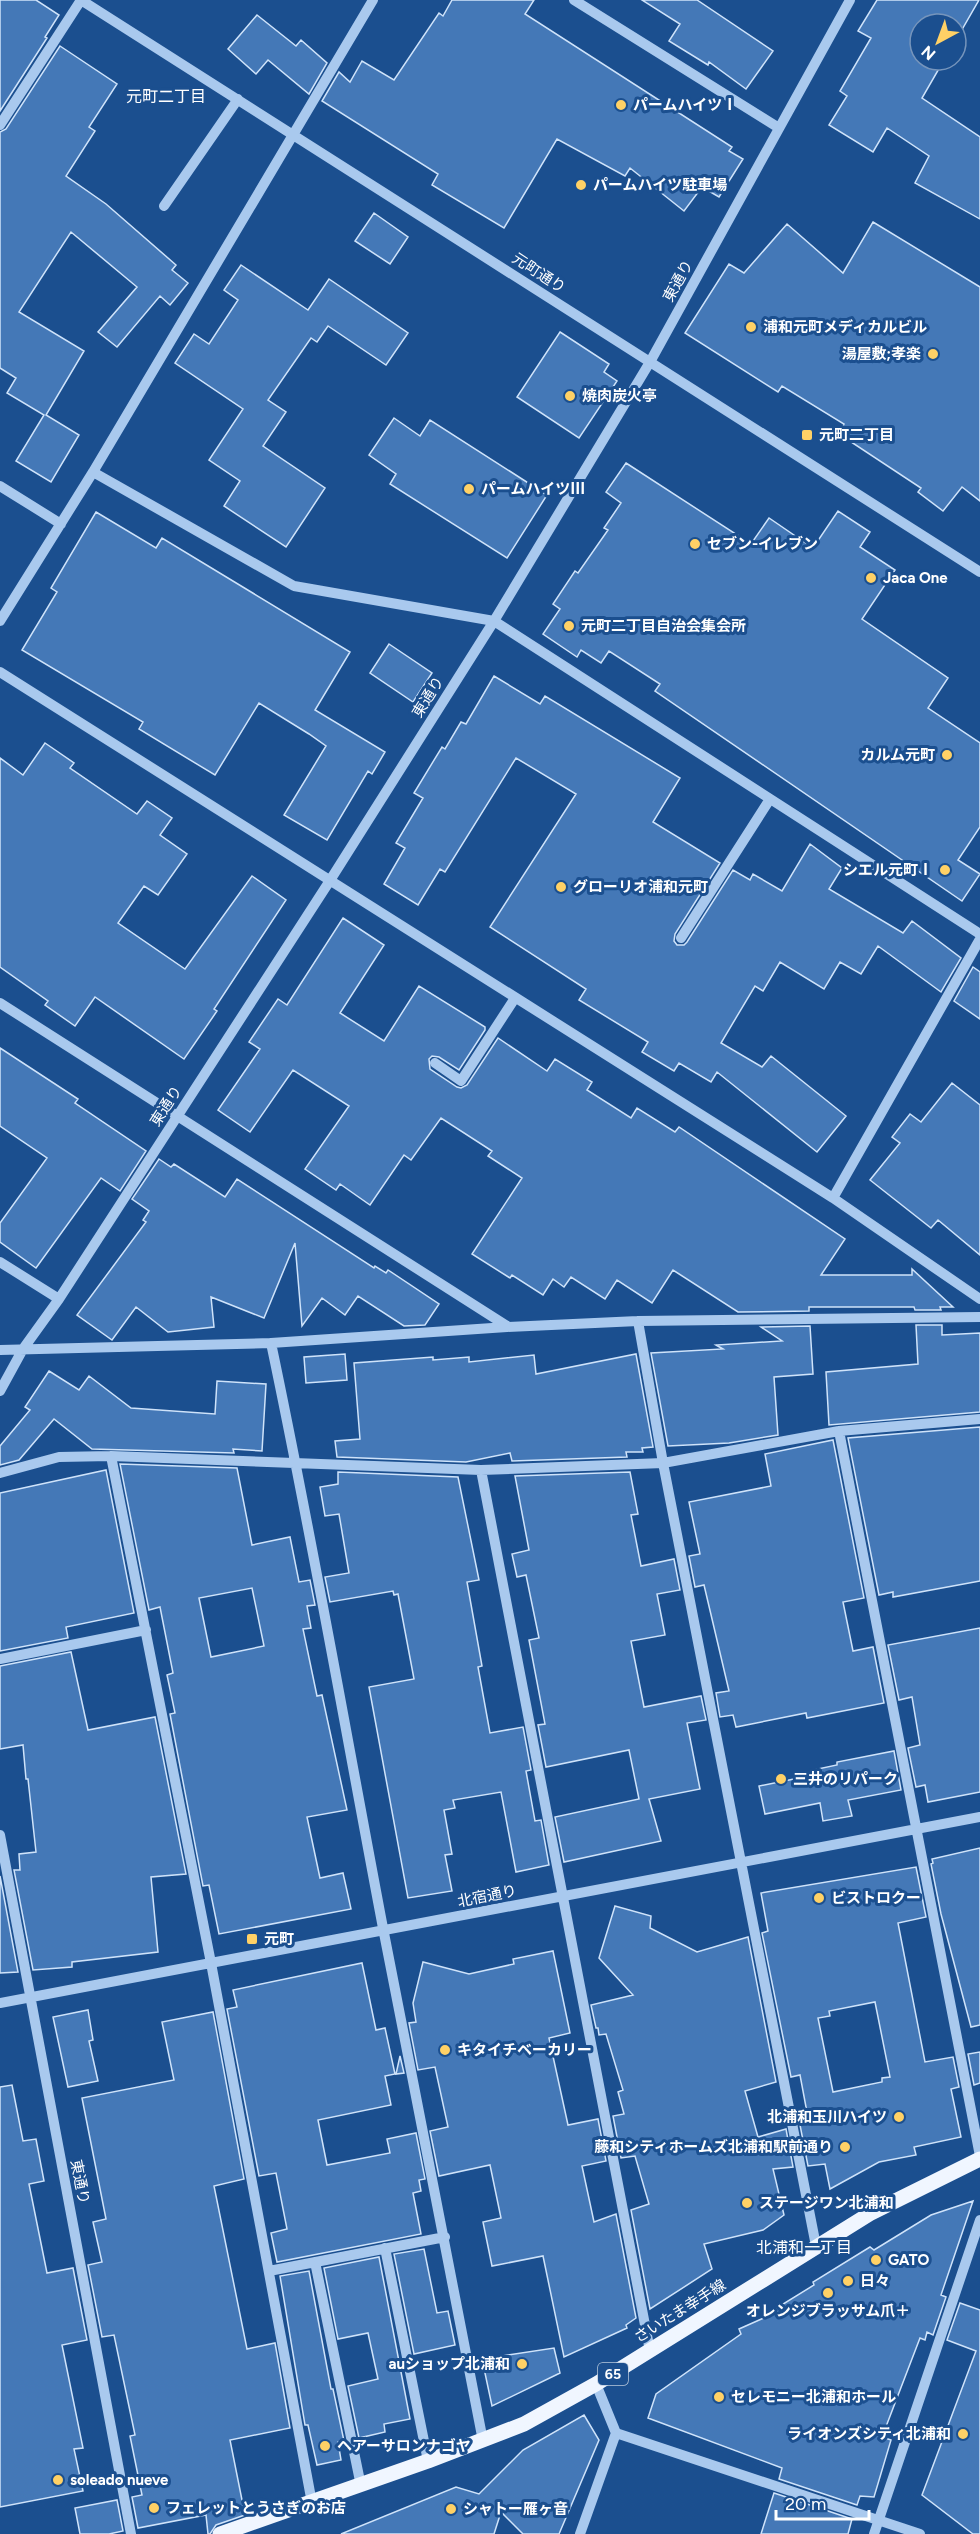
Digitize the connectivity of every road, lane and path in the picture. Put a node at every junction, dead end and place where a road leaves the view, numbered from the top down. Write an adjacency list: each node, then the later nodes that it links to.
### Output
1 (81, 0): 5 (street, 元町通り); 6 (street)
2 (374, 0): 8 (street)
3 (574, 0): 7 (street)
4 (850, 0): 7 (street, 東通り)
5 (238, 99): 8 (street, 元町通り); 9 (street)
6 (0, 125)
7 (779, 128): 10 (street, 東通り)
8 (294, 134): 10 (street, 元町通り); 11 (street)
9 (164, 206)
10 (650, 362): 14 (street, 元町通り); 16 (street, 東通り)
11 (93, 472): 13 (street); 16 (street)
12 (0, 486): 13 (street)
13 (61, 524): 15 (street)
14 (980, 572)
15 (0, 621)
16 (494, 621): 18 (street); 19 (street, 東通り)
17 (0, 672): 19 (street)
18 (771, 799): 20 (street); 21 (street)
19 (329, 882): 23 (street); 26 (street, 東通り)
20 (980, 934)
21 (681, 938)
22 (980, 939): 27 (street)
23 (515, 998): 25 (street); 27 (street)
24 (0, 1003): 26 (street)
25 (435, 1063)
26 (177, 1116): 29 (street, 東通り); 33 (street)
27 (833, 1198): 30 (street)
28 (0, 1262): 29 (street)
29 (59, 1299): 35 (street, 東通り)
30 (980, 1299)
31 (980, 1317): 32 (street)
32 (638, 1321): 33 (street); 42 (street)
33 (507, 1327): 34 (street)
34 (271, 1343): 35 (street); 41 (street)
35 (23, 1349): 36 (street); 37 (street, 東通り)
36 (0, 1350)
37 (0, 1391)
38 (980, 1419): 39 (street)
39 (839, 1431): 42 (street); 48 (street)
40 (111, 1456): 41 (street); 44 (street); 45 (street)
41 (297, 1463): 43 (street); 52 (street)
42 (663, 1463): 43 (street); 50 (street)
43 (481, 1470): 51 (street)
44 (0, 1473)
45 (146, 1630): 46 (street); 53 (street)
46 (0, 1659)
47 (980, 1817): 48 (street, 北宿通り)
48 (916, 1829): 50 (street, 北宿通り); 56 (street)
49 (0, 1835): 54 (street, 東通り)
50 (741, 1862): 51 (street, 北宿通り); 59 (street)
51 (563, 1897): 52 (street, 北宿通り); 63 (street)
52 (384, 1931): 53 (street, 北宿通り); 58 (street)
53 (211, 1963): 54 (street, 北宿通り); 62 (street)
54 (30, 1997): 55 (street, 北宿通り); 71 (street, 東通り)
55 (0, 2003)
56 (980, 2158): 59 (main road, さいたま幸手線 / 65)
57 (980, 2220): 70 (street)
58 (445, 2236): 60 (street); 66 (street)
59 (816, 2246): 63 (main road, さいたま幸手線 / 65)
60 (386, 2248): 61 (street); 67 (street)
61 (315, 2262): 62 (street); 68 (street)
62 (269, 2271): 69 (street)
63 (650, 2351): 64 (main road, さいたま幸手線 / 65)
64 (596, 2384): 65 (street); 66 (main road, さいたま幸手線 / 65)
65 (616, 2433): 70 (street); 73 (street)
66 (483, 2441): 67 (main road, さいたま幸手線 / 65)
67 (428, 2461): 68 (main road, さいたま幸手線 / 65)
68 (361, 2486): 69 (main road, さいたま幸手線 / 65)
69 (312, 2503): 72 (main road, さいたま幸手線 / 65)
70 (879, 2520): 74 (street); 75 (street)
71 (131, 2534)
72 (220, 2534)
73 (580, 2534)
74 (874, 2534)
75 (920, 2534)

